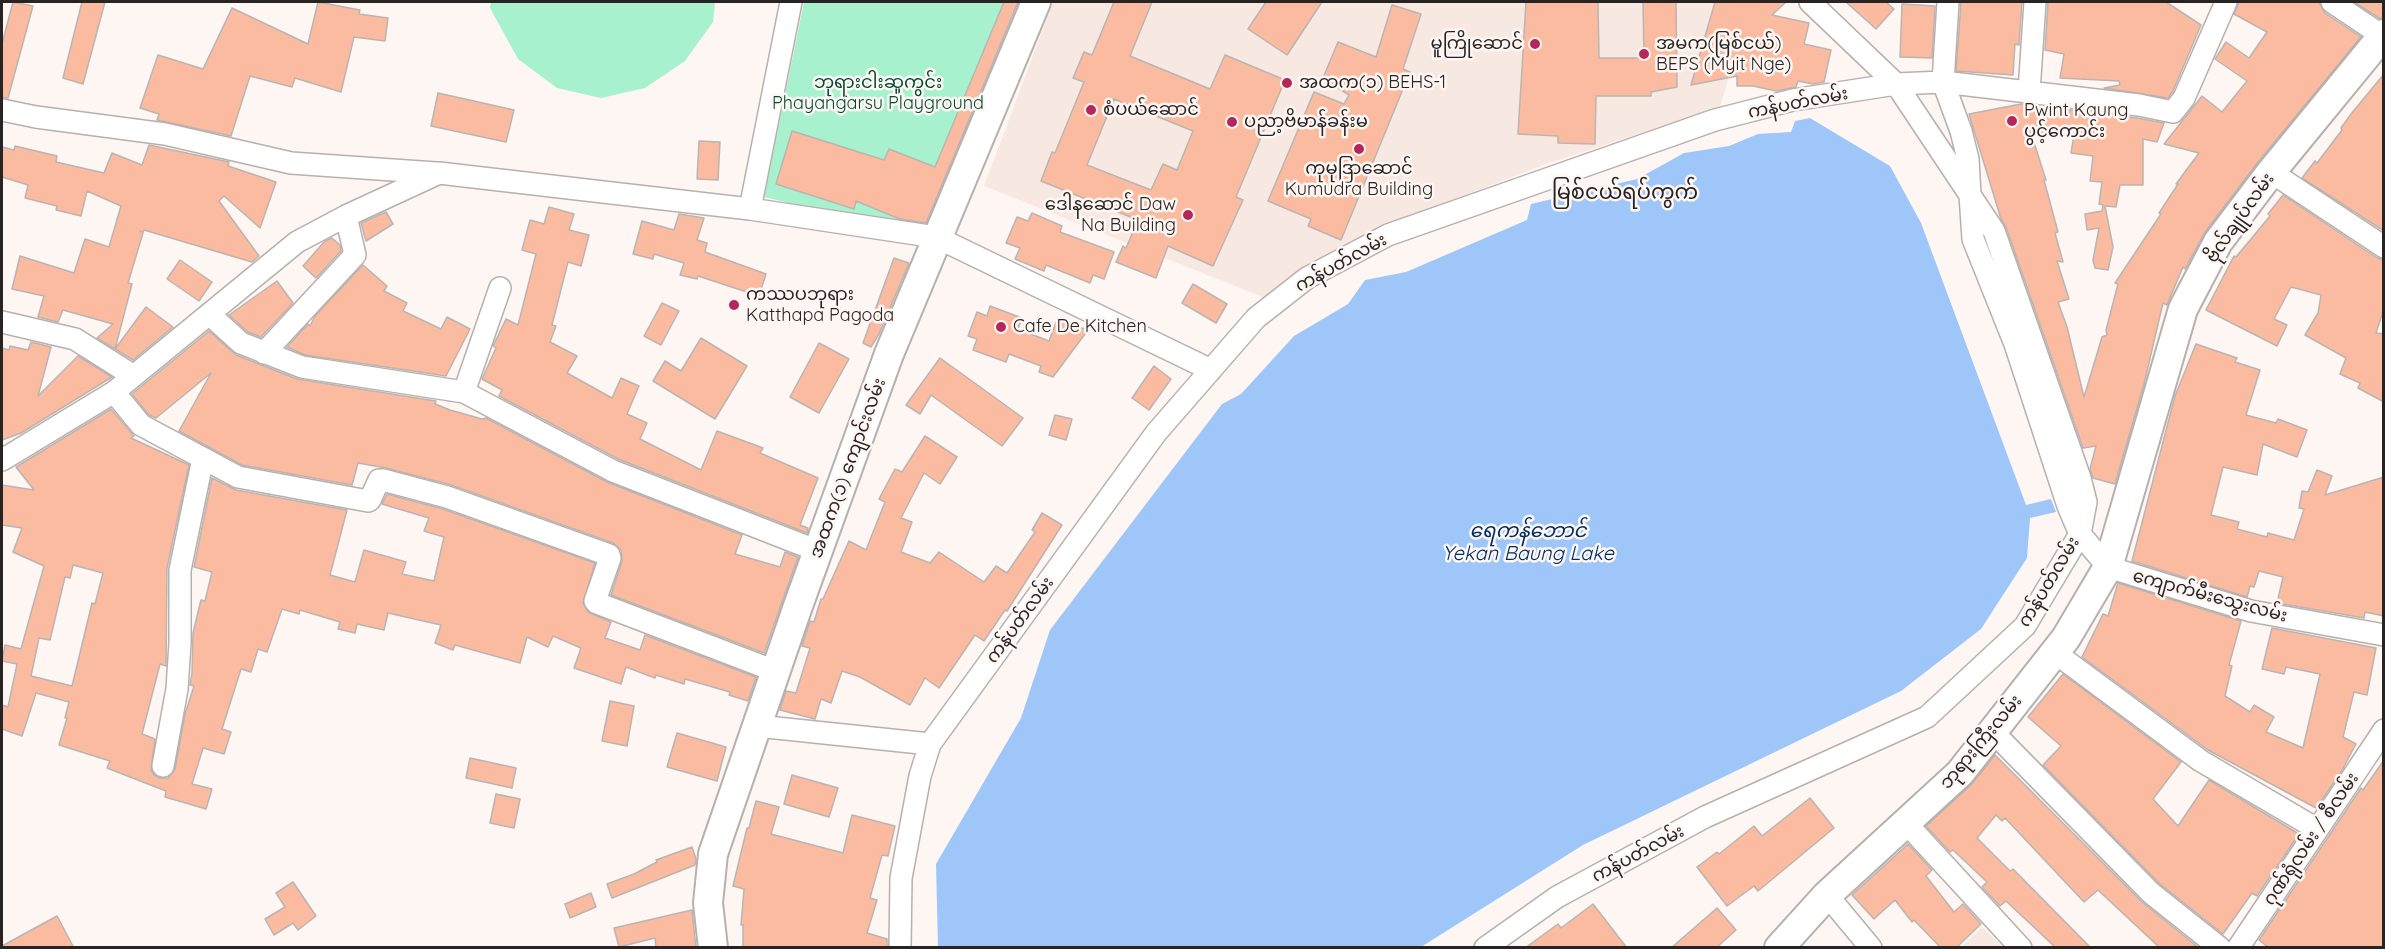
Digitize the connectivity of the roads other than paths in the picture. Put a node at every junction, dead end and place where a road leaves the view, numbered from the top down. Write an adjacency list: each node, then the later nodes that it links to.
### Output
1 (791, 2): 16 (street)
2 (1036, 2): 18 (main road, အထက(၁) ကျောင်းလမ်း)
3 (1810, 2): 10 (street)
4 (1948, 2): 9 (street)
5 (2035, 2): 11 (street)
6 (2226, 2): 11 (street)
7 (2332, 2): 8 (street)
8 (2383, 36): 13 (main road, ဗိုလ်ချုပ်လမ်း)
9 (1943, 82): 10 (street); 11 (street); 15 (street)
10 (1896, 84): 15 (street, ကန်ပတ်လမ်း); 24 (street, ကန်ပတ်လမ်း)
11 (2029, 92)
12 (2, 110): 14 (street)
13 (2271, 172): 19 (street); 32 (main road, ဗိုလ်ချုပ်လမ်း)
14 (439, 173): 16 (street); 17 (street)
15 (1970, 195): 30 (street, ကန်ပတ်လမ်း)
16 (750, 209): 18 (street)
17 (346, 216): 21 (street); 23 (street)
18 (936, 237): 24 (street); 31 (main road, အထက(၁) ကျောင်းလမ်း)
19 (2384, 247)
20 (500, 288): 27 (street)
21 (209, 314): 23 (street); 25 (street)
22 (2, 322): 25 (street)
23 (264, 352): 27 (street)
24 (1211, 370): 39 (street, ကန်ပတ်လမ်း)
25 (132, 375): 26 (street)
26 (114, 392): 28 (street); 29 (street)
27 (465, 392): 31 (street)
28 (203, 458): 35 (street); 40 (street)
29 (2, 460)
30 (2080, 534): 32 (street); 46 (street, ကန်ပတ်လမ်း)
31 (818, 551): 35 (main road, အထက(၁) ကျောင်းလမ်း)
32 (2108, 567): 33 (street, ကျောက်မီးသွေးလမ်း); 34 (main road, ဘုရားကြီးလမ်း)
33 (2384, 635)
34 (2054, 652): 38 (main road, ဘုရားကြီးလမ်း); 42 (street)
35 (776, 671): 36 (main road, အထက(၁) ကျောင်းလမ်း)
36 (757, 726): 39 (street); 44 (main road, အထက(၁) ကျောင်းလမ်း)
37 (2384, 730): 42 (street, ဂုဏ်ရုံလမ်း / စီလမ်း)
38 (1992, 731): 41 (main road, ဘုရားကြီးလမ်း); 50 (street)
39 (930, 744): 45 (street, ကန်ပတ်လမ်း)
40 (164, 766)
41 (1906, 823): 43 (main road, ဘုရားကြီးလမ်း); 49 (street)
42 (2317, 829): 51 (street, ဂုဏ်ရုံလမ်း / စီလမ်း)
43 (1827, 895): 47 (main road, ဘုရားကြီးလမ်း); 48 (street)
44 (713, 948)
45 (900, 948)
46 (1485, 948)
47 (1779, 948)
48 (1871, 948)
49 (2020, 948)
50 (2220, 948)
51 (2238, 948)

